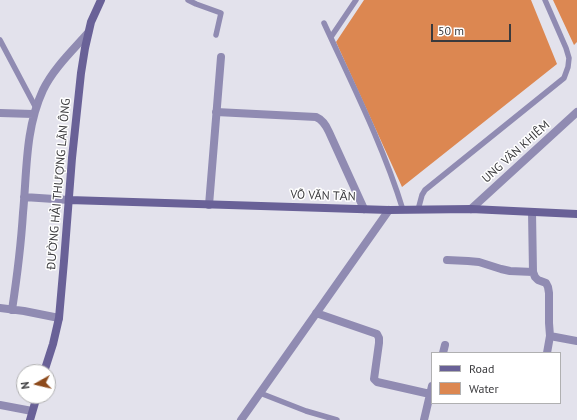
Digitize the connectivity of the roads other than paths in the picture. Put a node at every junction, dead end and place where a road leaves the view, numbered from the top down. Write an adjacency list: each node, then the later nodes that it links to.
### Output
1 (101, 0): 6 (street, ĐƯỜNG HẢI THƯỢNG LÃN ÔNG)
2 (188, 0): 7 (lane)
3 (356, 0): 8 (lane)
4 (545, 0): 24 (lane)
5 (324, 23): 8 (lane)
6 (88, 33): 11 (street); 18 (street, ĐƯỜNG HẢI THƯỢNG LÃN ÔNG)
7 (216, 35)
8 (331, 37): 23 (lane)
9 (0, 40): 11 (lane)
10 (221, 57): 12 (street)
11 (35, 111): 14 (street); 17 (street)
12 (216, 112): 19 (street); 20 (street)
13 (577, 112): 15 (street, UNG VĂN KHIÊM)
14 (0, 113)
15 (566, 122): 16 (street); 21 (street, UNG VĂN KHIÊM)
16 (577, 123)
17 (24, 196): 18 (street); 30 (street)
18 (69, 200): 19 (street, VÕ VĂN TẦN); 32 (street, ĐƯỜNG HẢI THƯỢNG LÃN ÔNG)
19 (209, 205): 20 (street, VÕ VĂN TẦN)
20 (364, 209): 22 (street, VÕ VĂN TẦN)
21 (471, 209): 24 (street, VÕ VĂN TẦN); 25 (street, VÕ VĂN TẦN)
22 (389, 210): 23 (street, VÕ VĂN TẦN); 31 (street)
23 (403, 210): 24 (street, VÕ VĂN TẦN)
24 (418, 210)
25 (532, 212): 26 (street, VÕ VĂN TẦN); 28 (street)
26 (577, 214)
27 (447, 260): 28 (street)
28 (533, 272): 33 (street)
29 (0, 308): 30 (street)
30 (12, 310): 32 (street)
31 (316, 313): 37 (street); 38 (street)
32 (59, 318): 36 (street, ĐƯỜNG HẢI THƯỢNG LÃN ÔNG)
33 (550, 336): 34 (street); 35 (street)
34 (577, 341)
35 (547, 352)
36 (46, 364)
37 (431, 390): 45 (street)
38 (260, 393): 43 (street); 44 (lane)
39 (34, 404): 41 (street)
40 (0, 405): 41 (street)
41 (32, 411): 42 (street)
42 (30, 420)
43 (241, 420)
44 (337, 420)
45 (424, 420)

